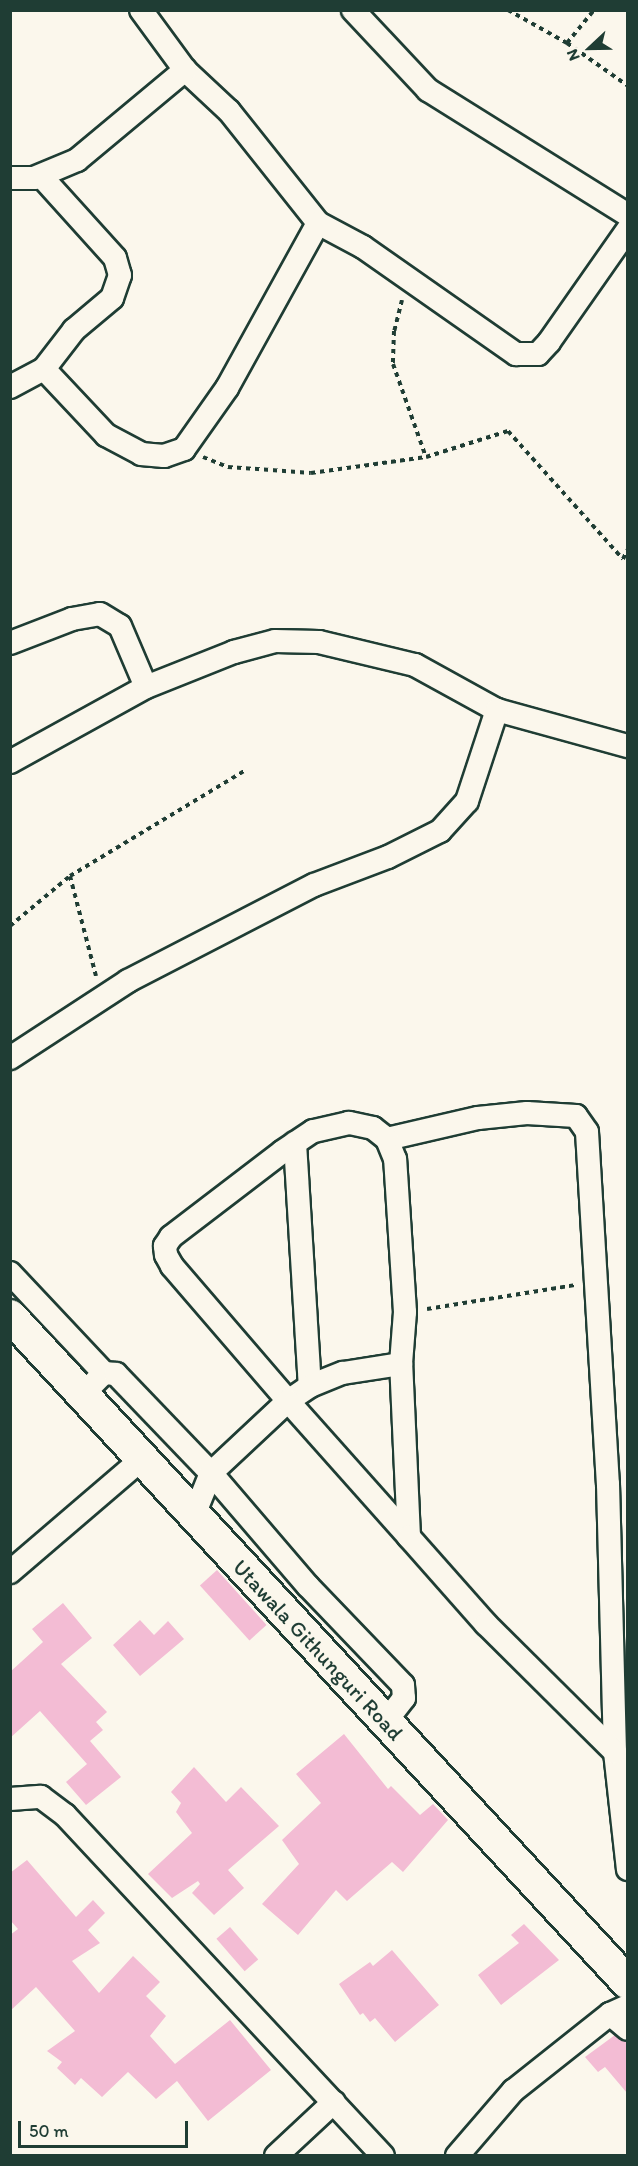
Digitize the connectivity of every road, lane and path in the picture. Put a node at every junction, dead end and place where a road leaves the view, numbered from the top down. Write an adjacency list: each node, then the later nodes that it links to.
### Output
1 (141, 10): 6 (street)
2 (508, 10): 5 (path)
3 (594, 10): 5 (path)
4 (356, 13): 10 (street)
5 (567, 43): 7 (path)
6 (185, 70): 8 (street); 11 (street)
7 (627, 86)
8 (41, 176): 9 (street); 14 (street)
9 (10, 178)
10 (627, 216)
11 (318, 223): 13 (street); 16 (street)
12 (627, 229): 13 (street)
13 (408, 279): 17 (path)
14 (44, 369): 15 (street); 16 (street)
15 (10, 387)
16 (184, 449): 17 (path)
17 (426, 457): 18 (path)
18 (627, 549)
19 (10, 643): 20 (street)
20 (146, 687): 21 (street); 23 (street)
21 (497, 710): 22 (street); 27 (street)
22 (627, 746)
23 (10, 762)
24 (246, 770): 25 (path)
25 (70, 876): 26 (path); 27 (path)
26 (10, 926)
27 (101, 997): 28 (street)
28 (10, 1058)
29 (387, 1139): 30 (street); 32 (street); 33 (street)
30 (295, 1143): 37 (street); 39 (street)
31 (10, 1273): 36 (street)
32 (599, 1282): 33 (path); 48 (street)
33 (405, 1312): 35 (street)
34 (10, 1316): 38 (street, Utawala Githunguri Road)
35 (401, 1364): 37 (street); 43 (street)
36 (104, 1373): 38 (street); 41 (street)
37 (310, 1386): 39 (street)
38 (82, 1395): 40 (street, Utawala Githunguri Road)
39 (288, 1401): 41 (street); 43 (street)
40 (142, 1459): 42 (street, Utawala Githunguri Road); 44 (street)
41 (211, 1473): 42 (street); 45 (street)
42 (194, 1515): 46 (street, Utawala Githunguri Road)
43 (409, 1537): 48 (street)
44 (10, 1572)
45 (308, 1586): 46 (street); 47 (street)
46 (283, 1611): 47 (street, Utawala Githunguri Road)
47 (385, 1722): 51 (street, Utawala Githunguri Road)
48 (615, 1752): 50 (street)
49 (10, 1799): 53 (street)
50 (627, 1869)
51 (623, 1990): 52 (street); 56 (street)
52 (627, 2029)
53 (334, 2102): 54 (street); 55 (street)
54 (276, 2156)
55 (383, 2156)
56 (457, 2156)

